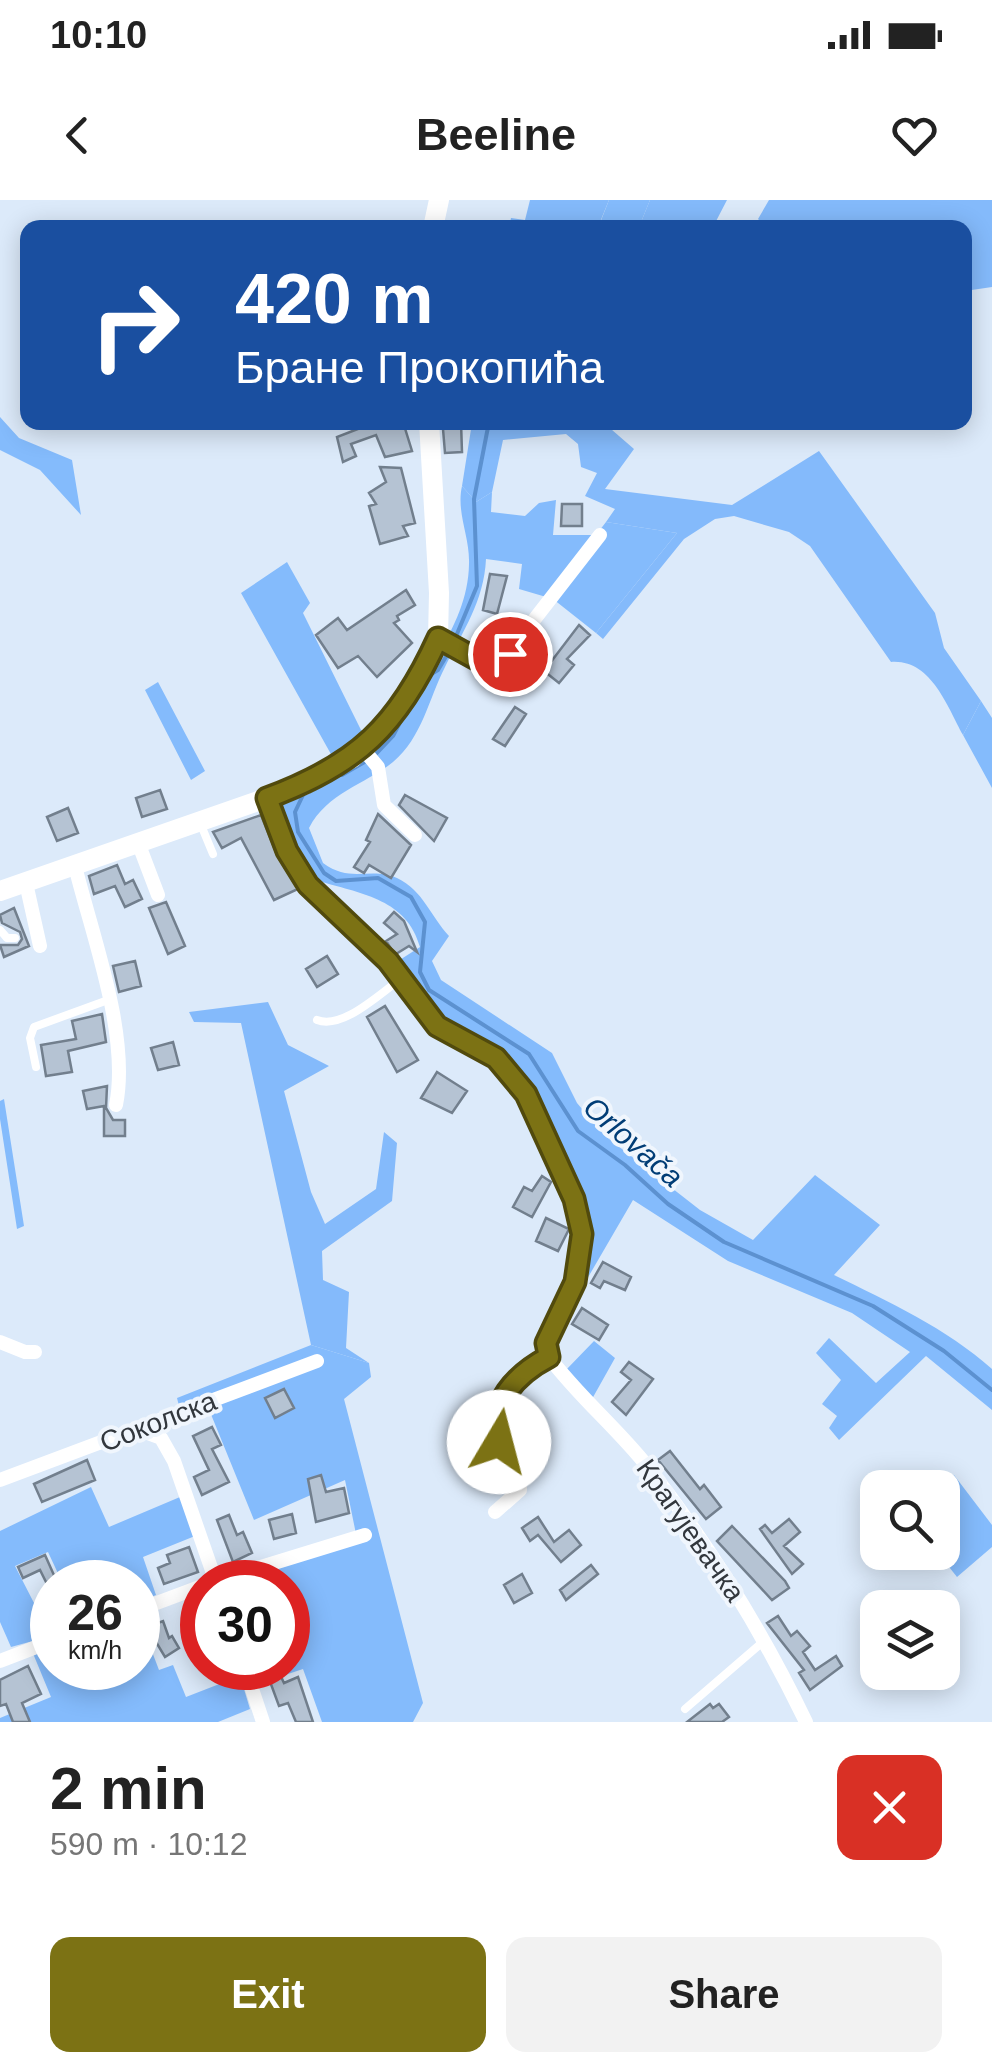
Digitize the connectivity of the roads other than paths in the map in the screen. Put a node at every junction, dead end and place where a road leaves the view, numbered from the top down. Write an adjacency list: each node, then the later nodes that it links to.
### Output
1 (429, 430): 3 (street)
2 (600, 535): 3 (street)
3 (444, 641): 4 (street)
4 (370, 757): 5 (street); 7 (street)
5 (267, 798): 6 (street); 17 (street)
6 (200, 821): 8 (street); 9 (lane)
7 (415, 835)
8 (139, 845): 10 (street); 13 (street)
9 (213, 854)
10 (74, 866): 11 (street); 18 (street)
11 (26, 883): 12 (street); 16 (street)
12 (0, 891)
13 (158, 895)
14 (0, 930): 15 (lane)
15 (15, 938)
16 (40, 946)
17 (401, 979): 19 (lane); 24 (street)
18 (108, 1000): 20 (lane); 21 (street)
19 (317, 1020)
20 (36, 1067)
21 (116, 1105)
22 (0, 1342): 23 (street)
23 (35, 1352)
24 (549, 1357): 28 (street); 32 (street, Крагујевачка)
25 (317, 1361): 26 (street, Соколска)
26 (137, 1429): 27 (street, Соколска); 30 (street)
27 (0, 1480)
28 (495, 1512)
29 (366, 1535): 31 (street)
30 (207, 1560)
31 (285, 1560)
32 (765, 1640): 36 (lane); 38 (street, Крагујевачка)
33 (30, 1649): 34 (street)
34 (0, 1661)
35 (252, 1690): 37 (street)
36 (685, 1709)
37 (263, 1722)
38 (806, 1722)

